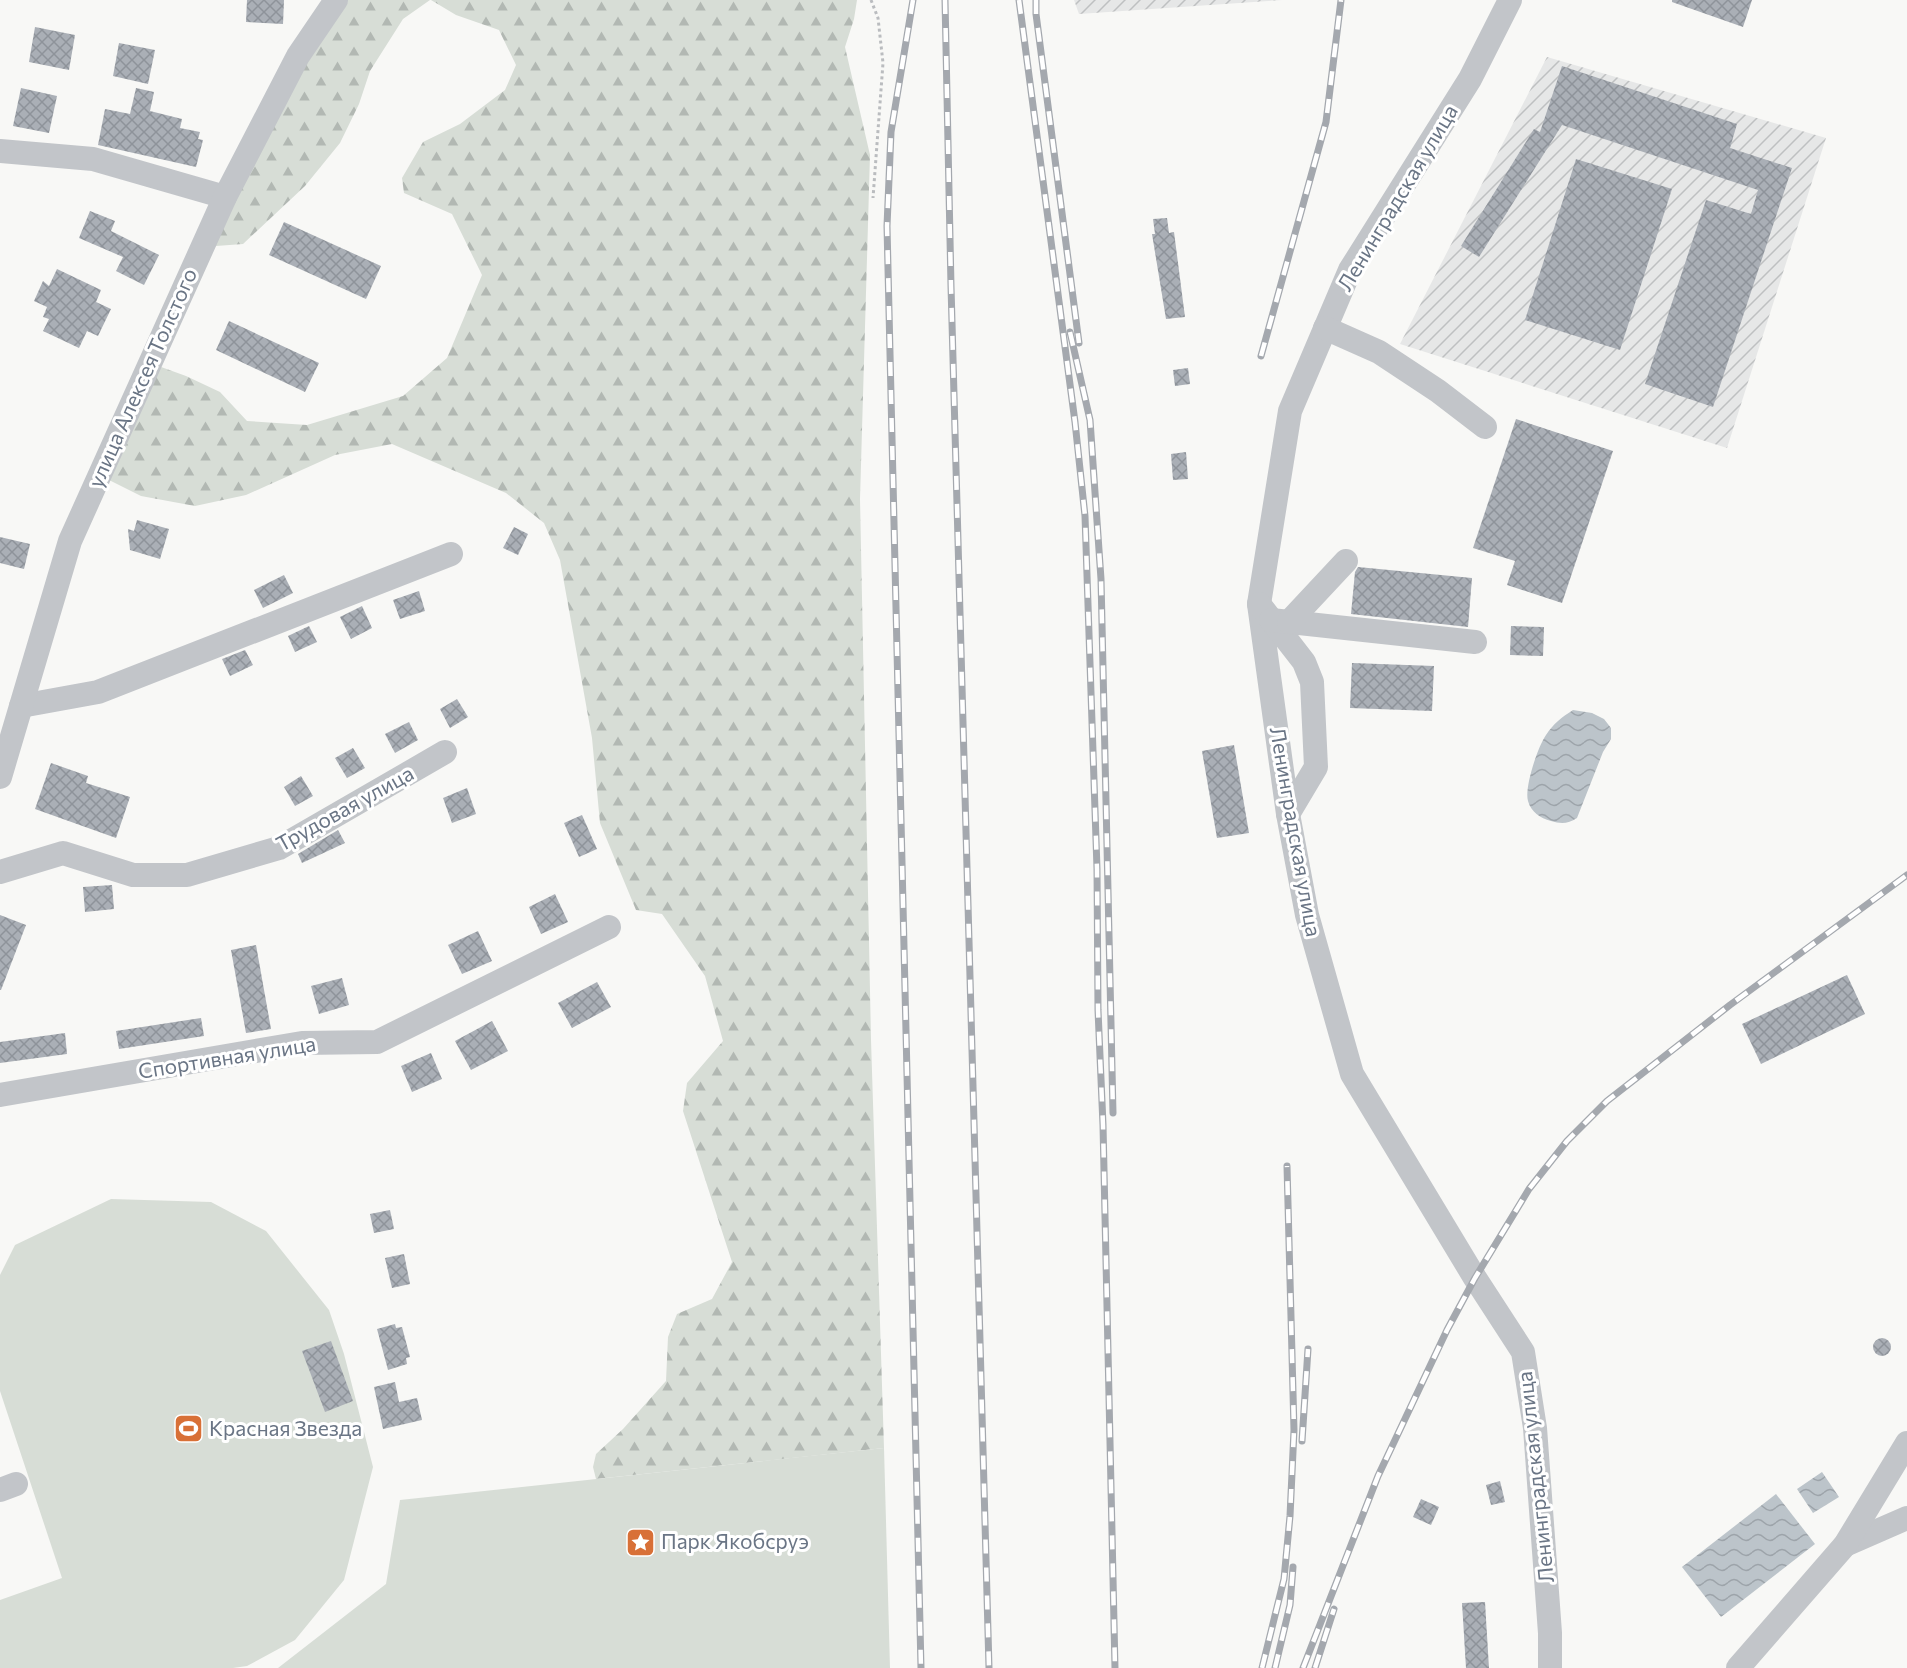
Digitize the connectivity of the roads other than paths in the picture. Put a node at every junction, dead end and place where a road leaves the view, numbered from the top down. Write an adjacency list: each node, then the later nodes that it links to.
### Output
1 (336, 0): 4 (street, улица Алексея Толстого)
2 (1510, 0): 5 (street, Ленинградская улица)
3 (0, 151): 4 (street)
4 (225, 197): 11 (street, улица Алексея Толстого)
5 (1325, 328): 6 (street); 9 (street, Ленинградская улица)
6 (1485, 427)
7 (451, 554): 11 (street)
8 (1346, 561): 9 (street)
9 (1273, 615): 10 (street); 14 (street, Ленинградская улица); 14 (street)
10 (1475, 642)
11 (21, 706): 13 (street, улица Алексея Толстого)
12 (445, 752): 15 (street, Трудовая улица)
13 (0, 777)
14 (1288, 814): 21 (street, Ленинградская улица)
15 (0, 872)
16 (609, 927): 17 (street, Спортивная улица)
17 (0, 1095)
18 (1907, 1443): 20 (street)
19 (1907, 1518): 20 (street)
20 (1845, 1545): 22 (street)
21 (1550, 1668)
22 (1738, 1668)

